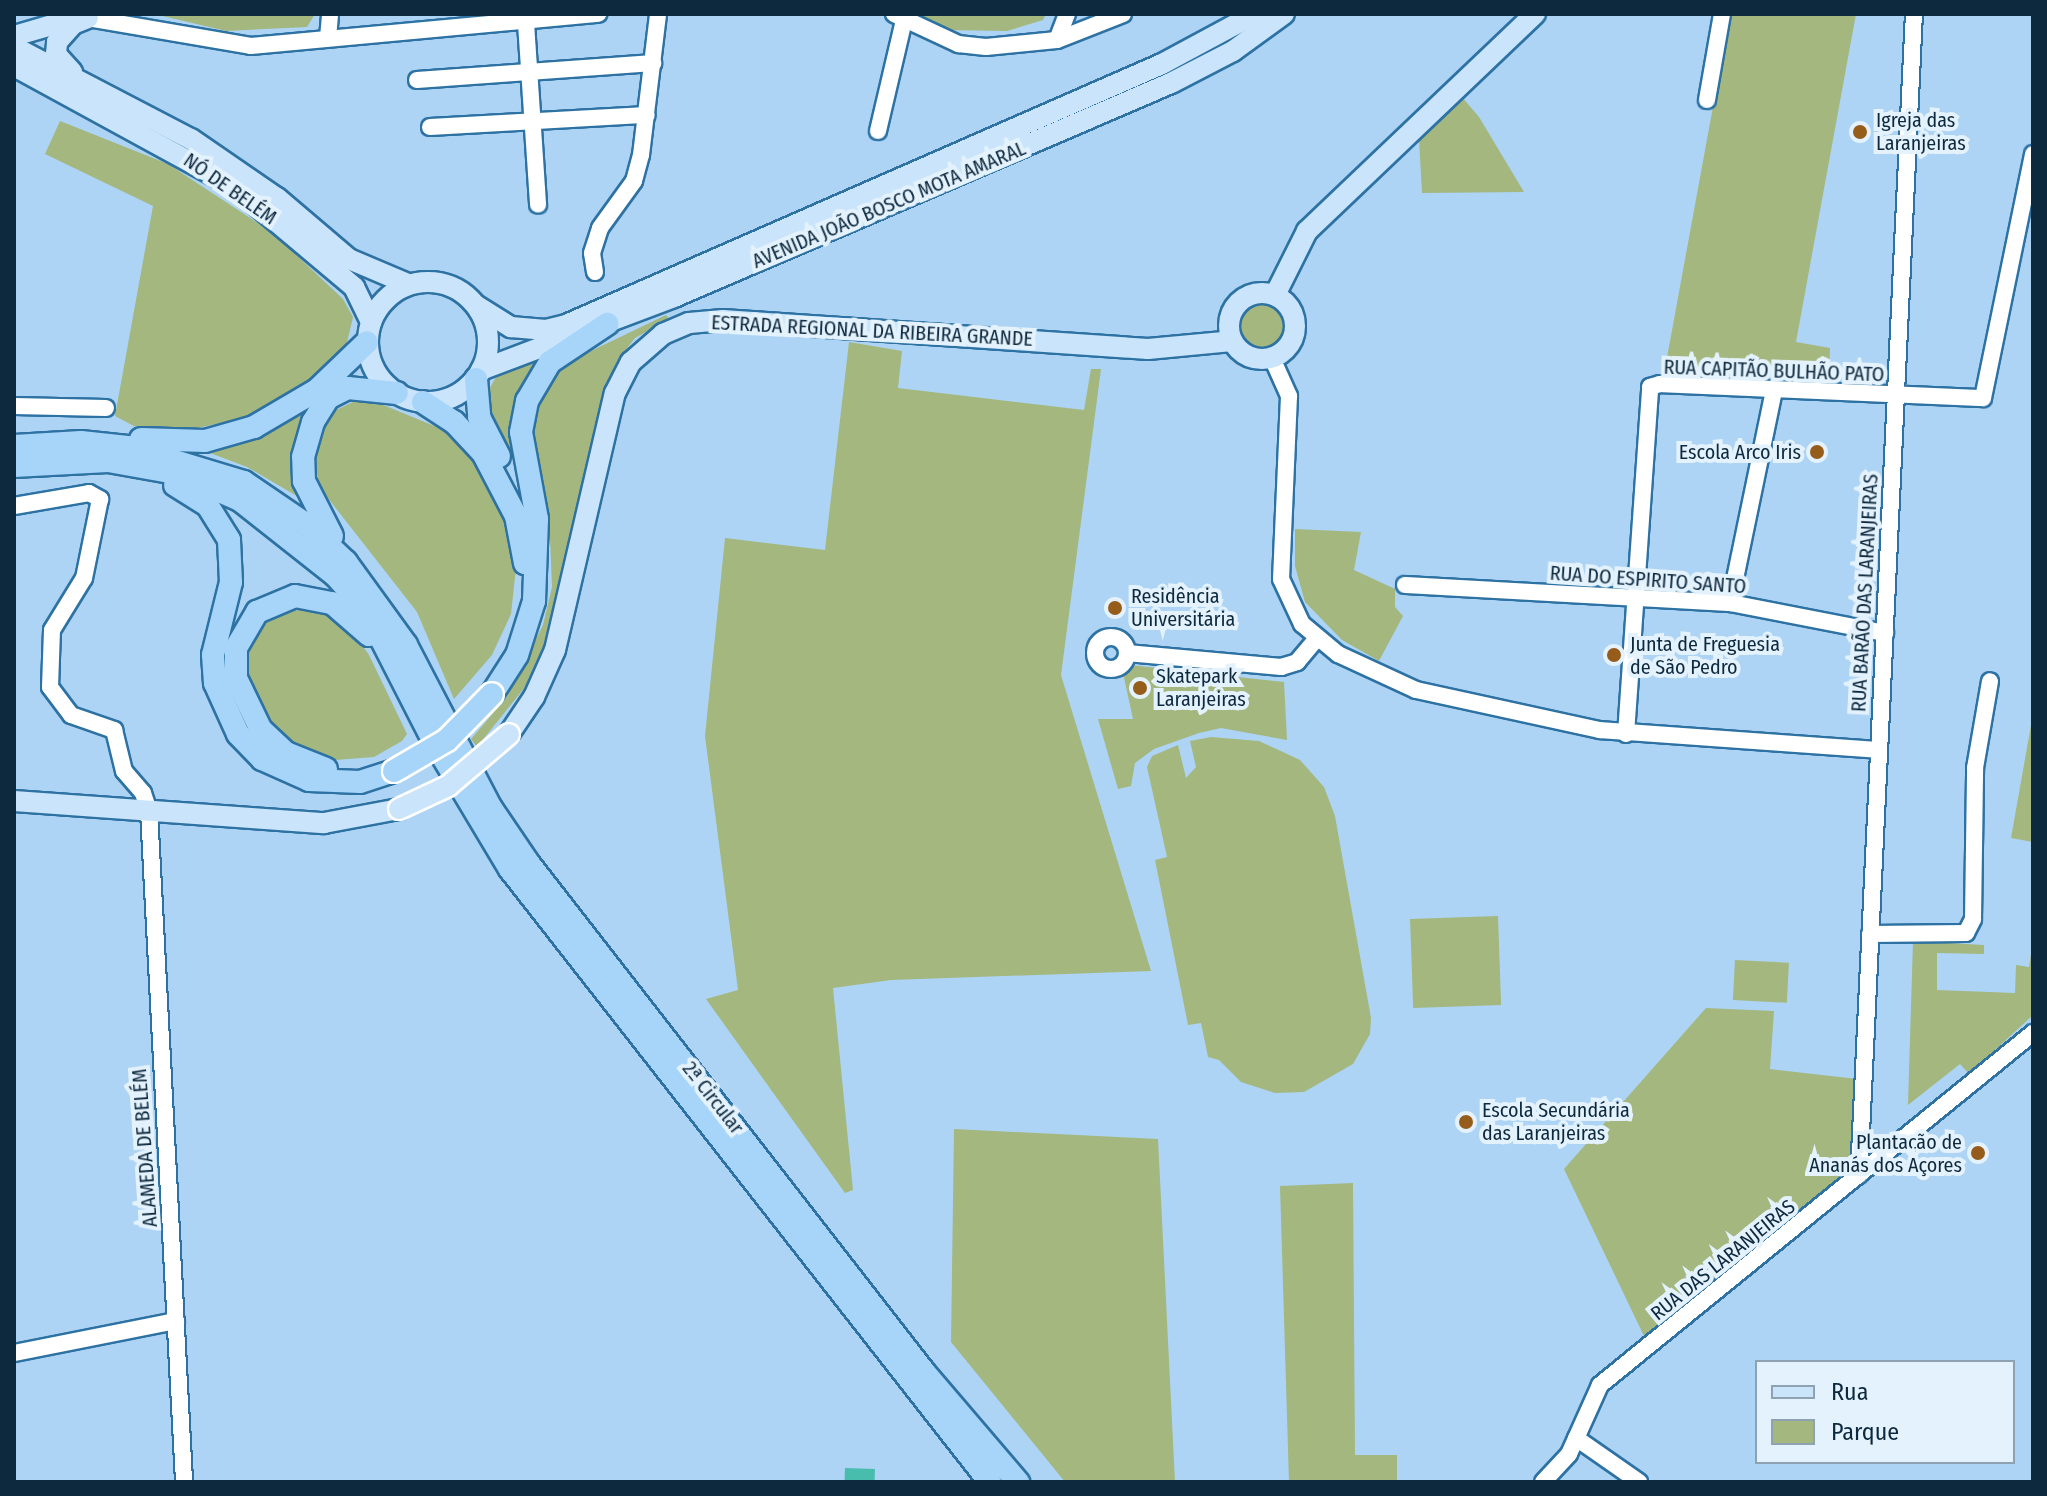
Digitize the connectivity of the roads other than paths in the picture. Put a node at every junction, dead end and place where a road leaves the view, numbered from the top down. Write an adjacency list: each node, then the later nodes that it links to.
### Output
1 (330, 14): 17 (street)
2 (599, 14): 15 (street)
3 (658, 14): 21 (street)
4 (1067, 14): 18 (street)
5 (1082, 14): 13 (street)
6 (1255, 14): 37 (main road, AVENIDA JOÃO BOSCO MOTA AMARAL)
7 (1284, 14): 38 (main road, AVENIDA JOÃO BOSCO MOTA AMARAL)
8 (1535, 14): 36 (main road)
9 (1722, 14): 27 (street)
10 (1914, 14): 45 (street, RUA BARÃO DAS LARANJEIRAS)
11 (899, 17): 18 (street); 31 (street)
12 (88, 18): 14 (main road); 17 (street); 25 (main road)
13 (1110, 18): 18 (street)
14 (57, 21): 16 (main road); 20 (main road)
15 (526, 23): 17 (street); 23 (street)
16 (14, 36)
17 (328, 38)
18 (1057, 40)
19 (14, 47): 20 (main road)
20 (38, 60): 25 (main road); 26 (main road)
21 (653, 63): 23 (street); 28 (street)
22 (14, 66): 26 (main road, NÓ DE BELÉM)
23 (529, 72): 24 (street); 29 (street)
24 (417, 80)
25 (94, 89): 35 (main road, NÓ DE BELÉM)
26 (60, 90): 39 (main road, NÓ DE BELÉM)
27 (1707, 100)
28 (647, 115): 29 (street); 34 (street)
29 (532, 120): 30 (street); 33 (street)
30 (430, 127)
31 (878, 131)
32 (2033, 154): 45 (street, RUA CAPITÃO BULHÃO PATO)
33 (538, 205)
34 (595, 272)
35 (408, 284): 37 (main road); 39 (main road)
36 (1275, 295): 40 (main road); 41 (main road)
37 (477, 306): 42 (main road)
38 (607, 324): 42 (main road, AVENIDA JOÃO BOSCO MOTA AMARAL); 54 (highway)
39 (369, 332): 44 (main road); 49 (highway)
40 (1232, 341): 41 (main road); 69 (main road, ESTRADA REGIONAL DA RIBEIRA GRANDE, bridge)
41 (1272, 358): 60 (street)
42 (478, 374): 46 (main road); 54 (highway)
43 (1774, 390): 45 (street, RUA CAPITÃO BULHÃO PATO); 57 (street, RUA CAPITÃO BULHÃO PATO); 58 (street)
44 (397, 393): 46 (main road); 55 (highway)
45 (1896, 396): 59 (street, RUA BARÃO DAS LARANJEIRAS)
46 (423, 402): 64 (highway)
47 (14, 406): 48 (street)
48 (106, 408)
49 (81, 442): 50 (highway); 55 (highway)
50 (14, 446)
51 (108, 461): 52 (highway); 62 (highway, 2ª Circular); 67 (highway)
52 (14, 466)
53 (14, 506): 69 (street)
54 (537, 545): 64 (highway)
55 (346, 562): 78 (highway, 2ª Circular)
56 (1405, 585): 57 (street, RUA DO ESPIRITO SANTO)
57 (1635, 598): 58 (street, RUA DO ESPIRITO SANTO); 65 (street)
58 (1730, 603): 59 (street, RUA DO ESPIRITO SANTO)
59 (1885, 633): 66 (street, RUA BARÃO DAS LARANJEIRAS)
60 (1316, 639): 61 (street); 65 (street)
61 (1127, 653)
62 (392, 655): 67 (highway); 77 (highway, 2ª Circular)
63 (1990, 681): 70 (street)
64 (488, 691): 67 (highway)
65 (1626, 734): 66 (street)
66 (1876, 750): 70 (street, RUA BARÃO DAS LARANJEIRAS)
67 (392, 766)
68 (14, 801): 69 (main road)
69 (149, 811): 73 (street, ALAMEDA DE BELÉM)
70 (1870, 934): 72 (street, RUA BARÃO DAS LARANJEIRAS)
71 (2033, 1033): 72 (street, RUA DAS LARANJEIRAS)
72 (1859, 1175): 75 (street, RUA DAS LARANJEIRAS)
73 (176, 1321): 74 (street); 76 (street, ALAMEDA DE BELÉM)
74 (14, 1353)
75 (1576, 1438): 79 (street, RUA DAS LARANJEIRAS); 80 (street)
76 (184, 1482)
77 (990, 1482)
78 (1018, 1482)
79 (1543, 1482)
80 (1639, 1482)

